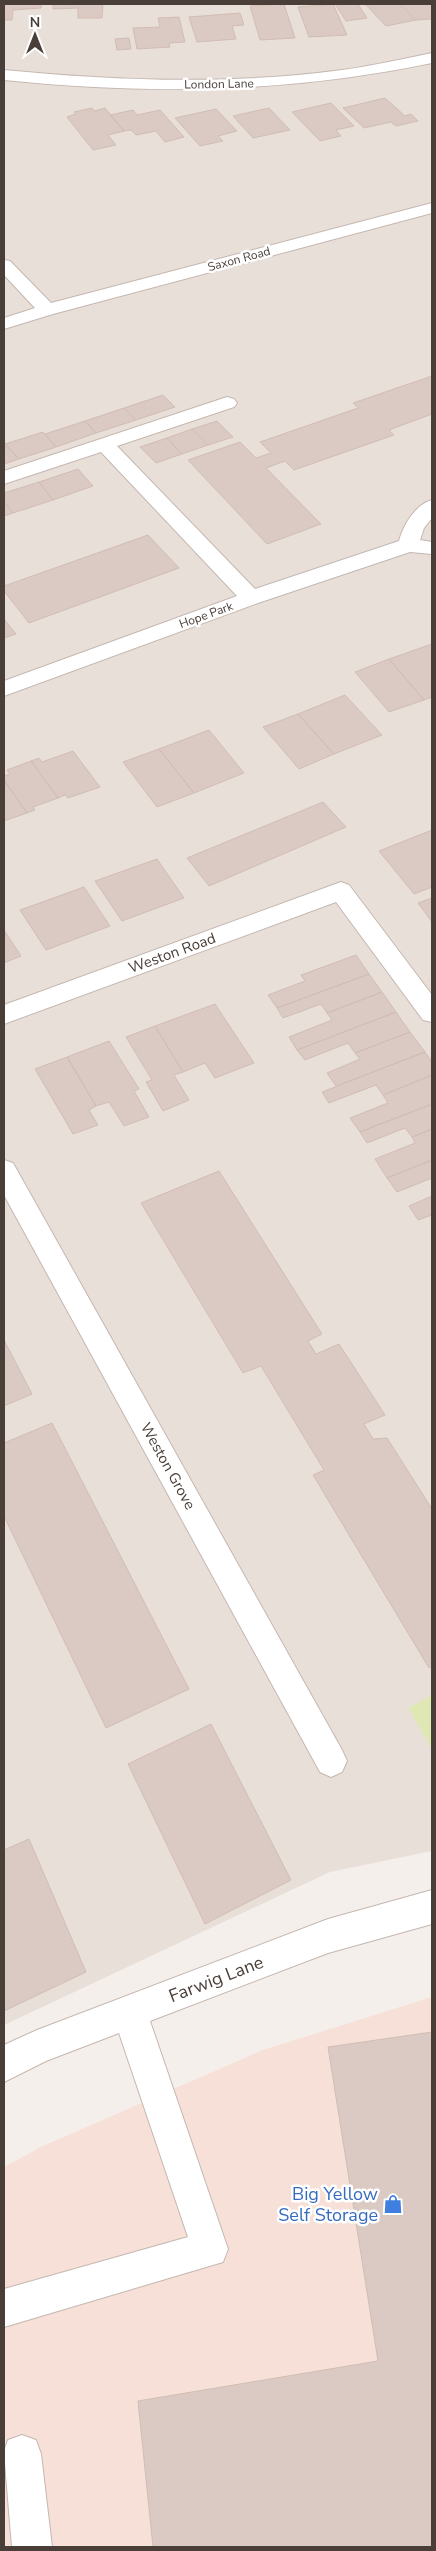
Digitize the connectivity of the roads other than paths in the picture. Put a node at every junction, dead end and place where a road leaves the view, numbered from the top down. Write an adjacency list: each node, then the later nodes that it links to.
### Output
1 (432, 58): 2 (street, London Lane)
2 (4, 75)
3 (432, 208): 5 (street, Saxon Road)
4 (4, 265): 5 (street)
5 (47, 310): 6 (street, Saxon Road)
6 (4, 324)
7 (227, 403): 8 (street)
8 (105, 445): 9 (street); 13 (street)
9 (4, 478)
10 (432, 506): 11 (street)
11 (409, 545): 12 (street, Hope Park); 13 (street, Hope Park)
12 (432, 548)
13 (251, 598): 14 (street, Hope Park)
14 (4, 689)
15 (432, 1013): 16 (street, Weston Road)
16 (4, 1016)
17 (4, 1171): 18 (street, Weston Grove)
18 (331, 1761)
19 (432, 1907): 20 (street, Farwig Lane)
20 (129, 2012): 21 (street, Farwig Lane); 22 (street)
21 (4, 2064)
22 (4, 2308)
23 (22, 2454): 24 (street)
24 (32, 2547)

